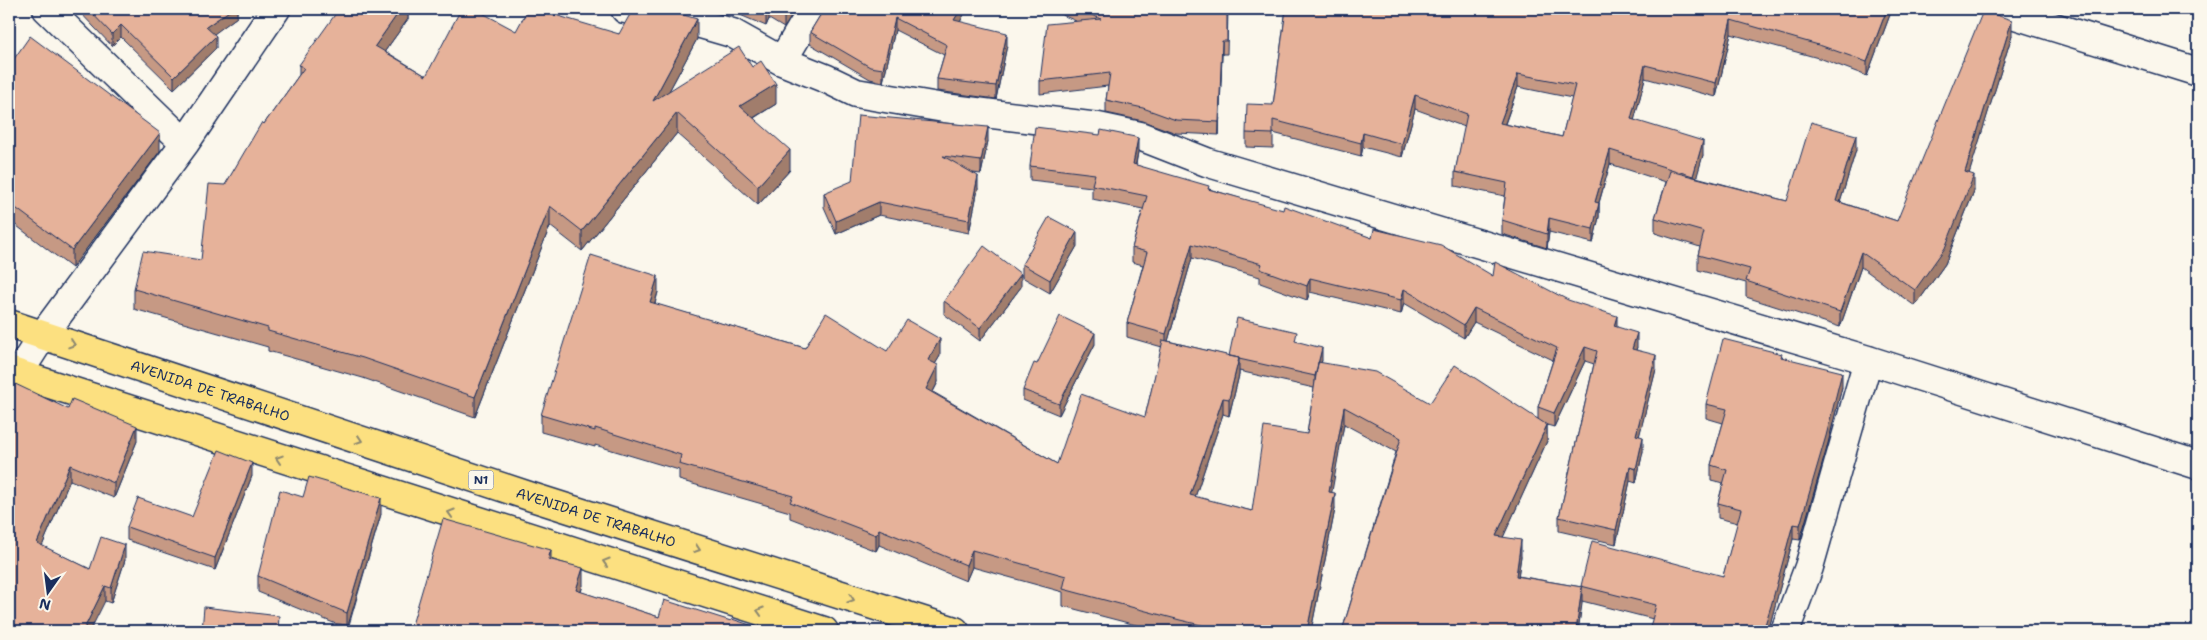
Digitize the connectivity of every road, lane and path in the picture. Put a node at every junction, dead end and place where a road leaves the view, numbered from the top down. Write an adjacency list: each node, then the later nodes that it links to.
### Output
1 (47, 9): 8 (street)
2 (625, 9): 6 (street)
3 (813, 9): 6 (street)
4 (1996, 9): 7 (street)
5 (272, 10): 8 (street)
6 (782, 61): 11 (street)
7 (2198, 72)
8 (186, 143): 10 (street)
9 (9, 324): 10 (highway, AVENIDA DE TRABALHO / N1)
10 (43, 335): 12 (street); 13 (highway, AVENIDA DE TRABALHO / N1, one-way to 13)
11 (1868, 360): 14 (street); 20 (street)
12 (14, 373): 15 (highway, one-way to 12)
13 (330, 430): 15 (highway); 16 (highway, AVENIDA DE TRABALHO / N1, one-way to 16)
14 (2198, 465)
15 (313, 470): 17 (highway, one-way to 15)
16 (801, 583): 17 (highway); 19 (highway, AVENIDA DE TRABALHO / N1, one-way to 19)
17 (788, 620): 18 (highway)
18 (824, 631)
19 (955, 631)
20 (1785, 631)

